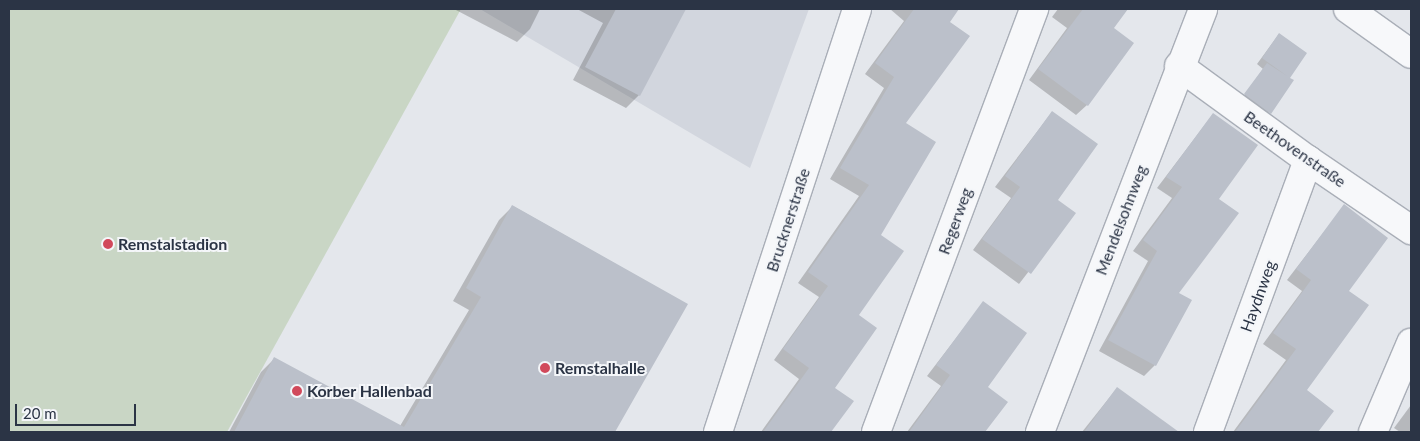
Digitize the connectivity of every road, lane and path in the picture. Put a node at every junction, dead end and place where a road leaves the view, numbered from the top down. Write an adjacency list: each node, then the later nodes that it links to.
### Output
1 (857, 9): 10 (street, Brucknerstraße)
2 (1034, 9): 11 (street, Regerweg)
3 (1203, 9): 6 (street, Mendelsohnweg)
4 (1348, 9): 5 (street)
5 (1411, 54)
6 (1179, 66): 7 (street, Beethovenstraße); 12 (street, Mendelsohnweg)
7 (1308, 160): 8 (street, Beethovenstraße); 13 (street, Haydnweg)
8 (1411, 230)
9 (1411, 343): 14 (street)
10 (718, 432)
11 (876, 432)
12 (1040, 432)
13 (1208, 432)
14 (1373, 432)

